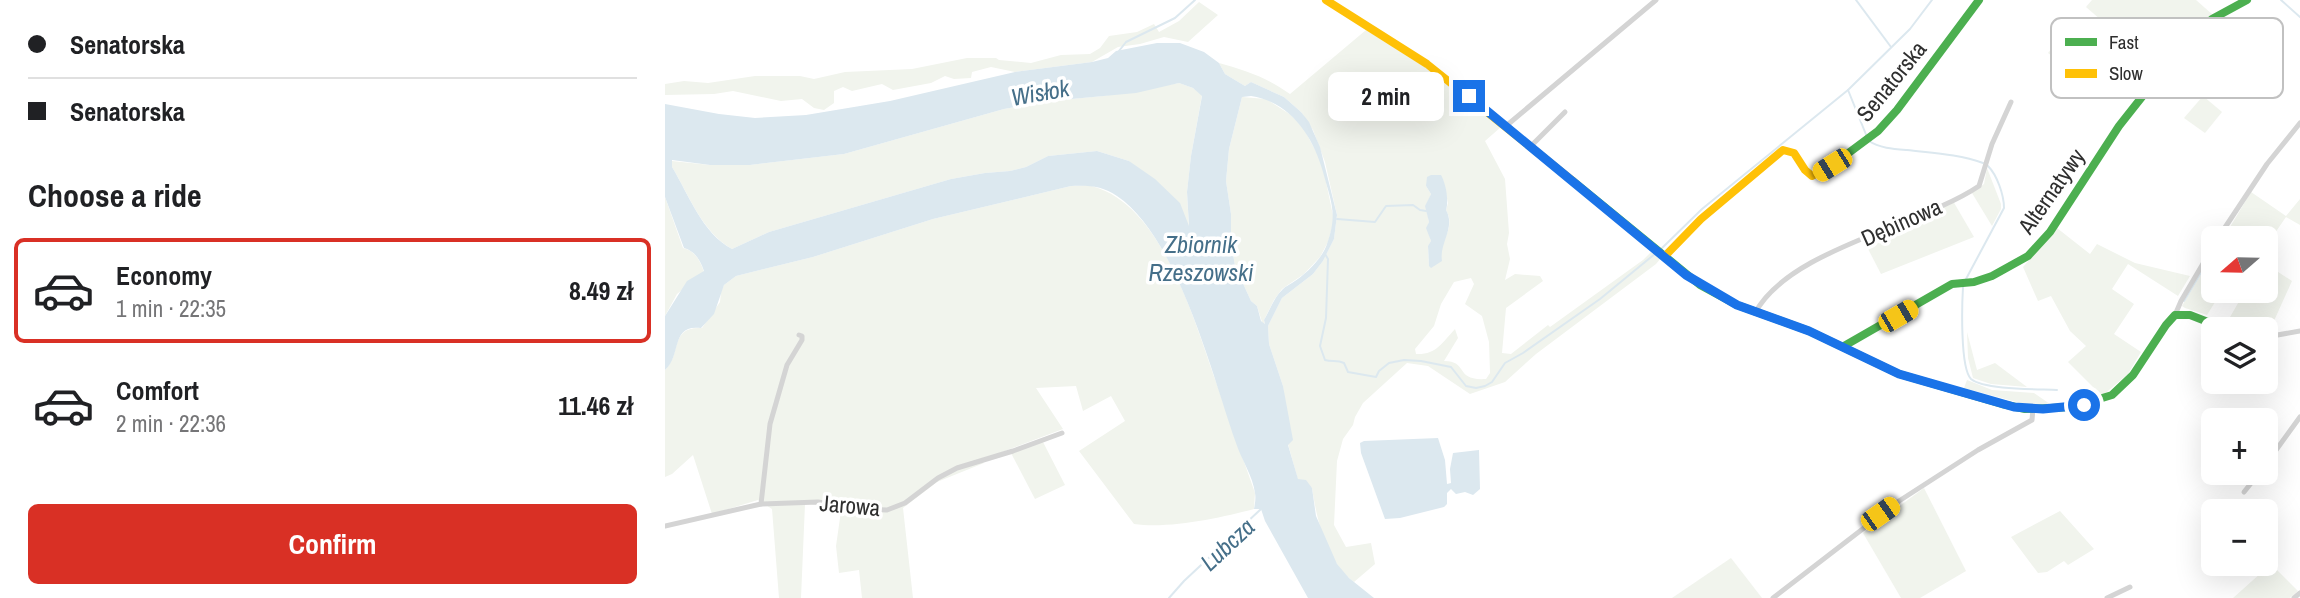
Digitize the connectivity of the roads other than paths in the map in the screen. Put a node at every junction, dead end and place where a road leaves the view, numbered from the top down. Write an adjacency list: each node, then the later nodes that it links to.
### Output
1 (1327, 0): 10 (street)
2 (1656, 0): 10 (street)
3 (1979, 0): 13 (street, Senatorska)
4 (2247, 0): 5 (street, Alternatywy)
5 (2214, 18)
6 (2141, 98): 21 (street, Alternatywy)
7 (2011, 103): 15 (street, Dębinowa)
8 (1565, 112): 11 (street)
9 (2300, 123): 12 (street)
10 (1506, 126): 11 (street)
11 (1531, 146): 13 (street)
12 (2226, 226)
13 (1665, 256): 15 (street)
14 (2201, 267): 16 (street)
15 (1755, 313): 21 (street)
16 (2175, 315): 17 (street); 22 (street)
17 (2201, 319)
18 (2300, 331): 20 (street)
19 (799, 335): 28 (street)
20 (2278, 335)
21 (1844, 346): 22 (street)
22 (2033, 408): 32 (street)
23 (2300, 417): 25 (street)
24 (1062, 433): 28 (street, Jarowa)
25 (2278, 447)
26 (2250, 485): 27 (street)
27 (2244, 492)
28 (761, 504): 29 (street, Jarowa)
29 (665, 526)
30 (2130, 587): 33 (street)
31 (2300, 593): 34 (street)
32 (1773, 598)
33 (2107, 598)
34 (2294, 598)

